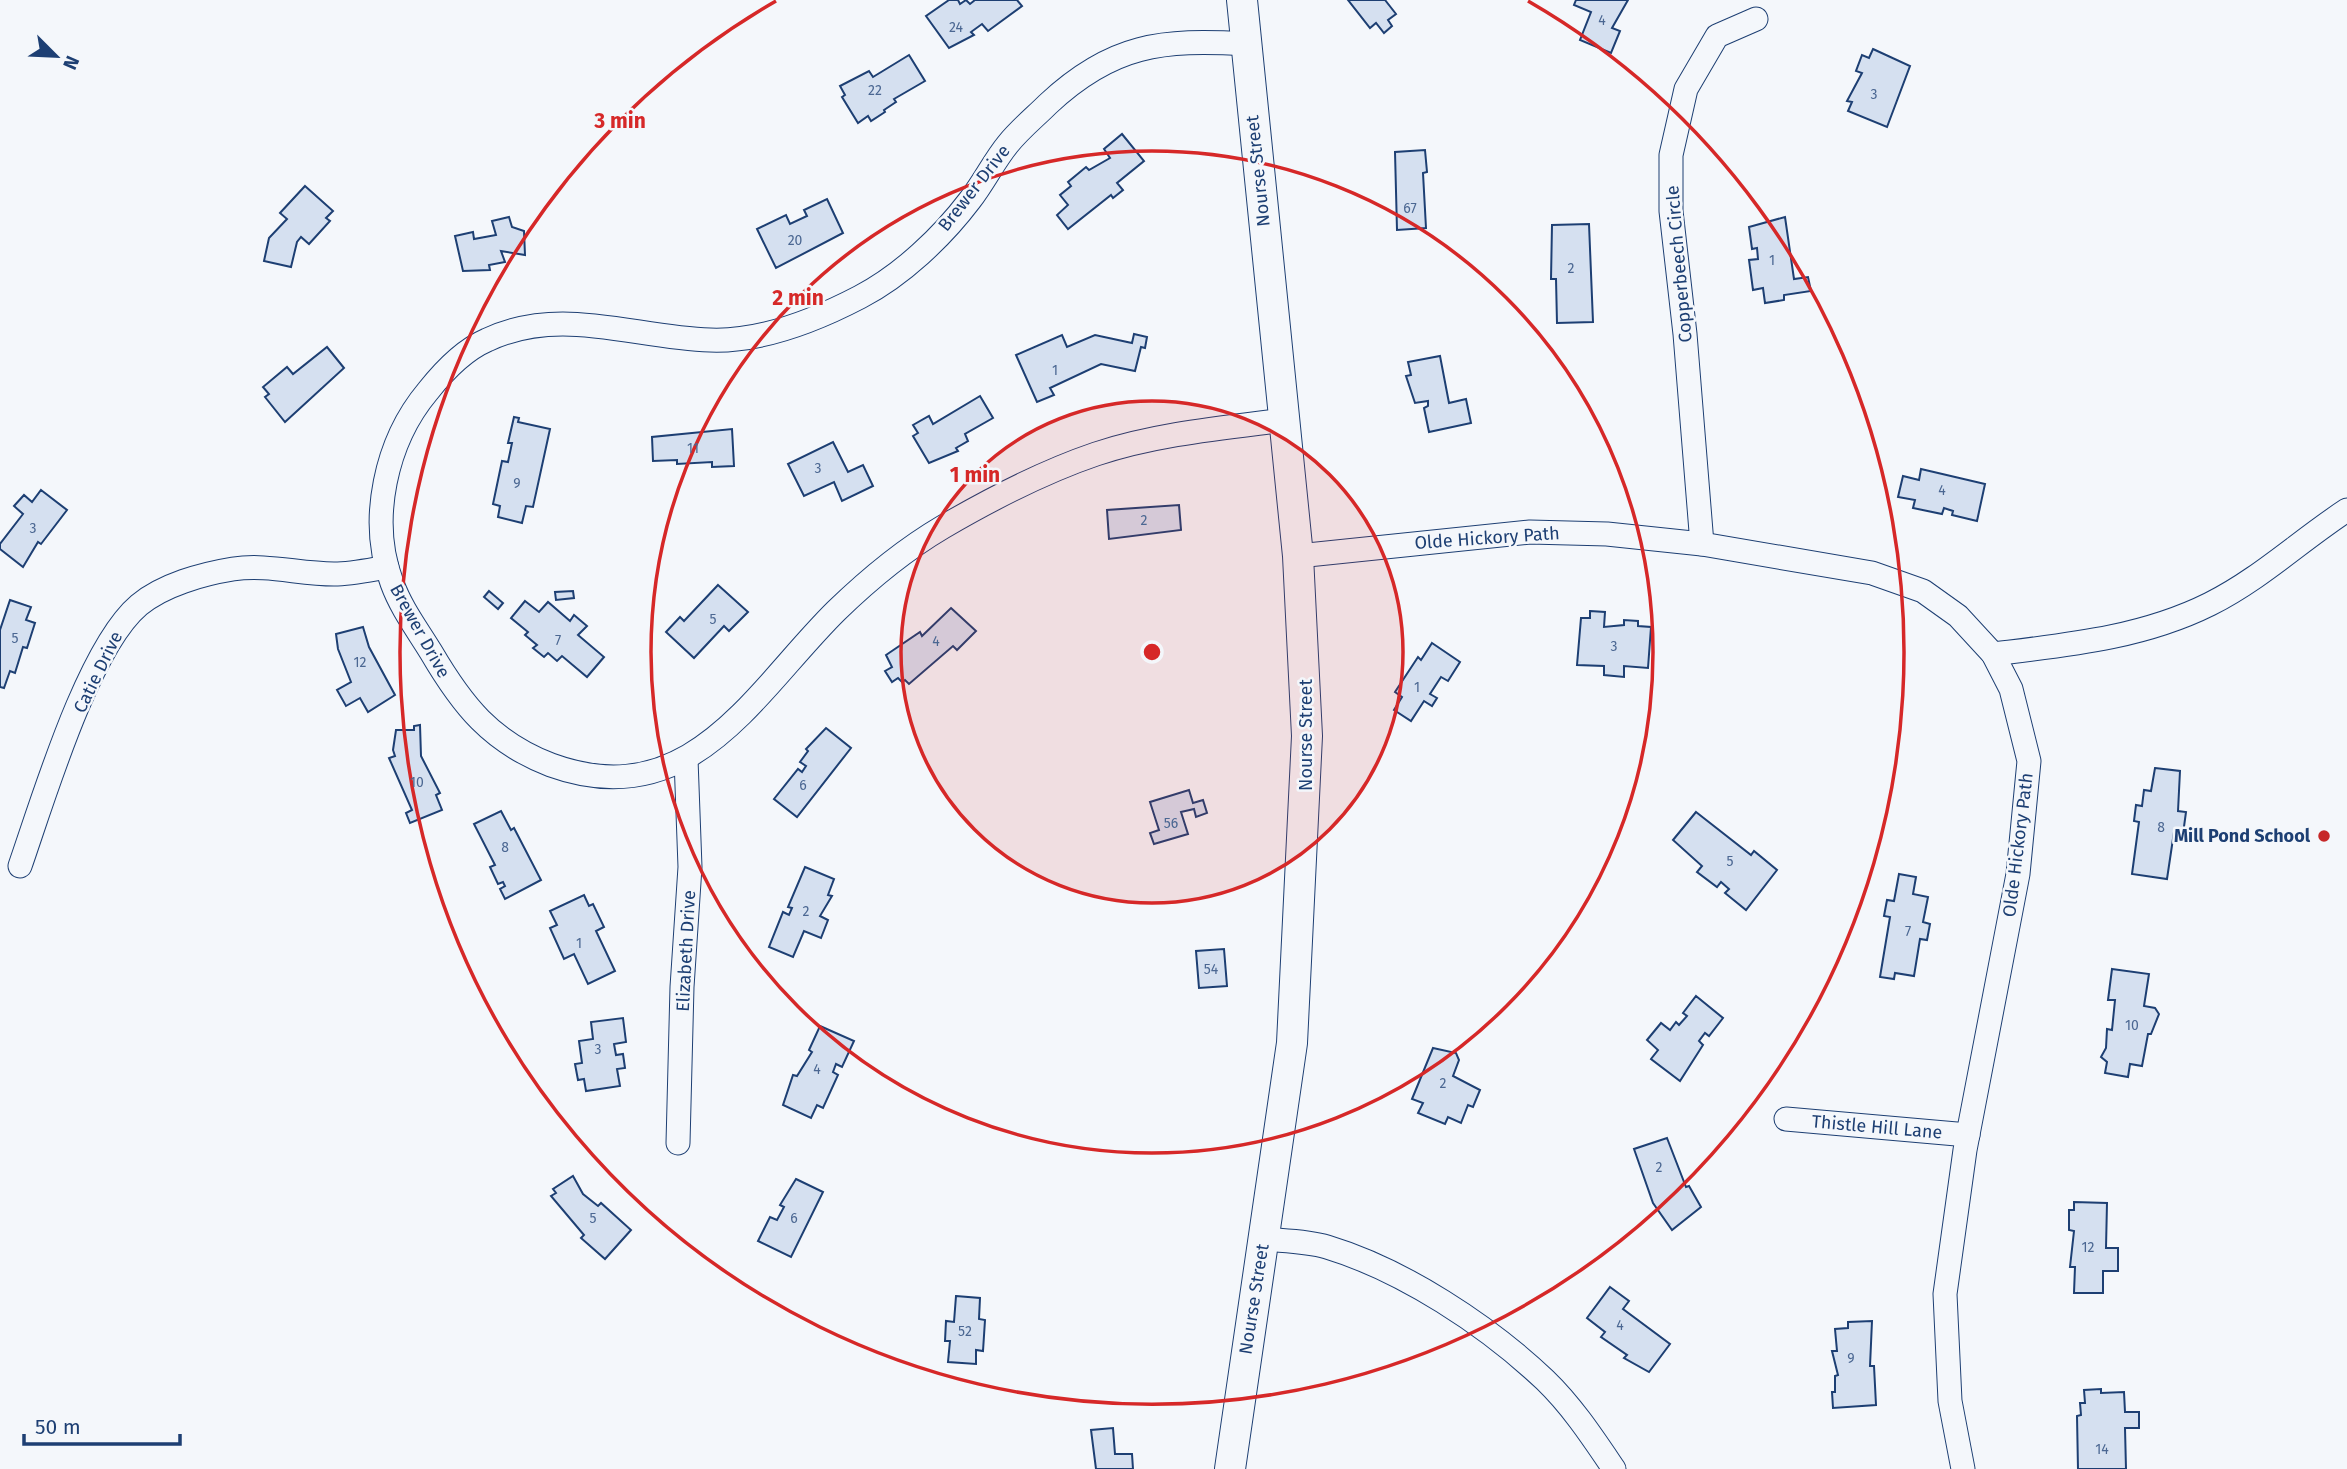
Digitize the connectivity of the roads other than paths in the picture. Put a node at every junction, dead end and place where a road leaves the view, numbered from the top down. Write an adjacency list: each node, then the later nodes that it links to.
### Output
1 (1242, 0): 3 (main road, Nourse Street)
2 (1756, 19): 8 (street, Copperbeech Circle)
3 (1246, 44): 4 (main road, Nourse Street); 10 (street, Brewer Drive)
4 (1285, 420): 9 (main road, Nourse Street); 12 (street, Brewer Drive)
5 (2347, 510): 6 (street)
6 (2314, 531): 7 (street); 11 (street)
7 (2347, 532)
8 (1702, 544): 9 (street, Olde Hickory Path); 11 (street, Olde Hickory Path)
9 (1298, 556): 17 (main road, Nourse Street)
10 (387, 567): 12 (street, Brewer Drive); 13 (street, Catie Drive)
11 (1993, 654): 15 (street, Olde Hickory Path)
12 (686, 759): 16 (street, Elizabeth Drive)
13 (20, 866)
14 (1786, 1119): 15 (street, Thistle Hill Lane)
15 (1968, 1135): 20 (street, Olde Hickory Path)
16 (678, 1143)
17 (1263, 1239): 18 (main road, Nourse Street); 19 (street)
18 (1230, 1469)
19 (1614, 1469)
20 (1964, 1469)

